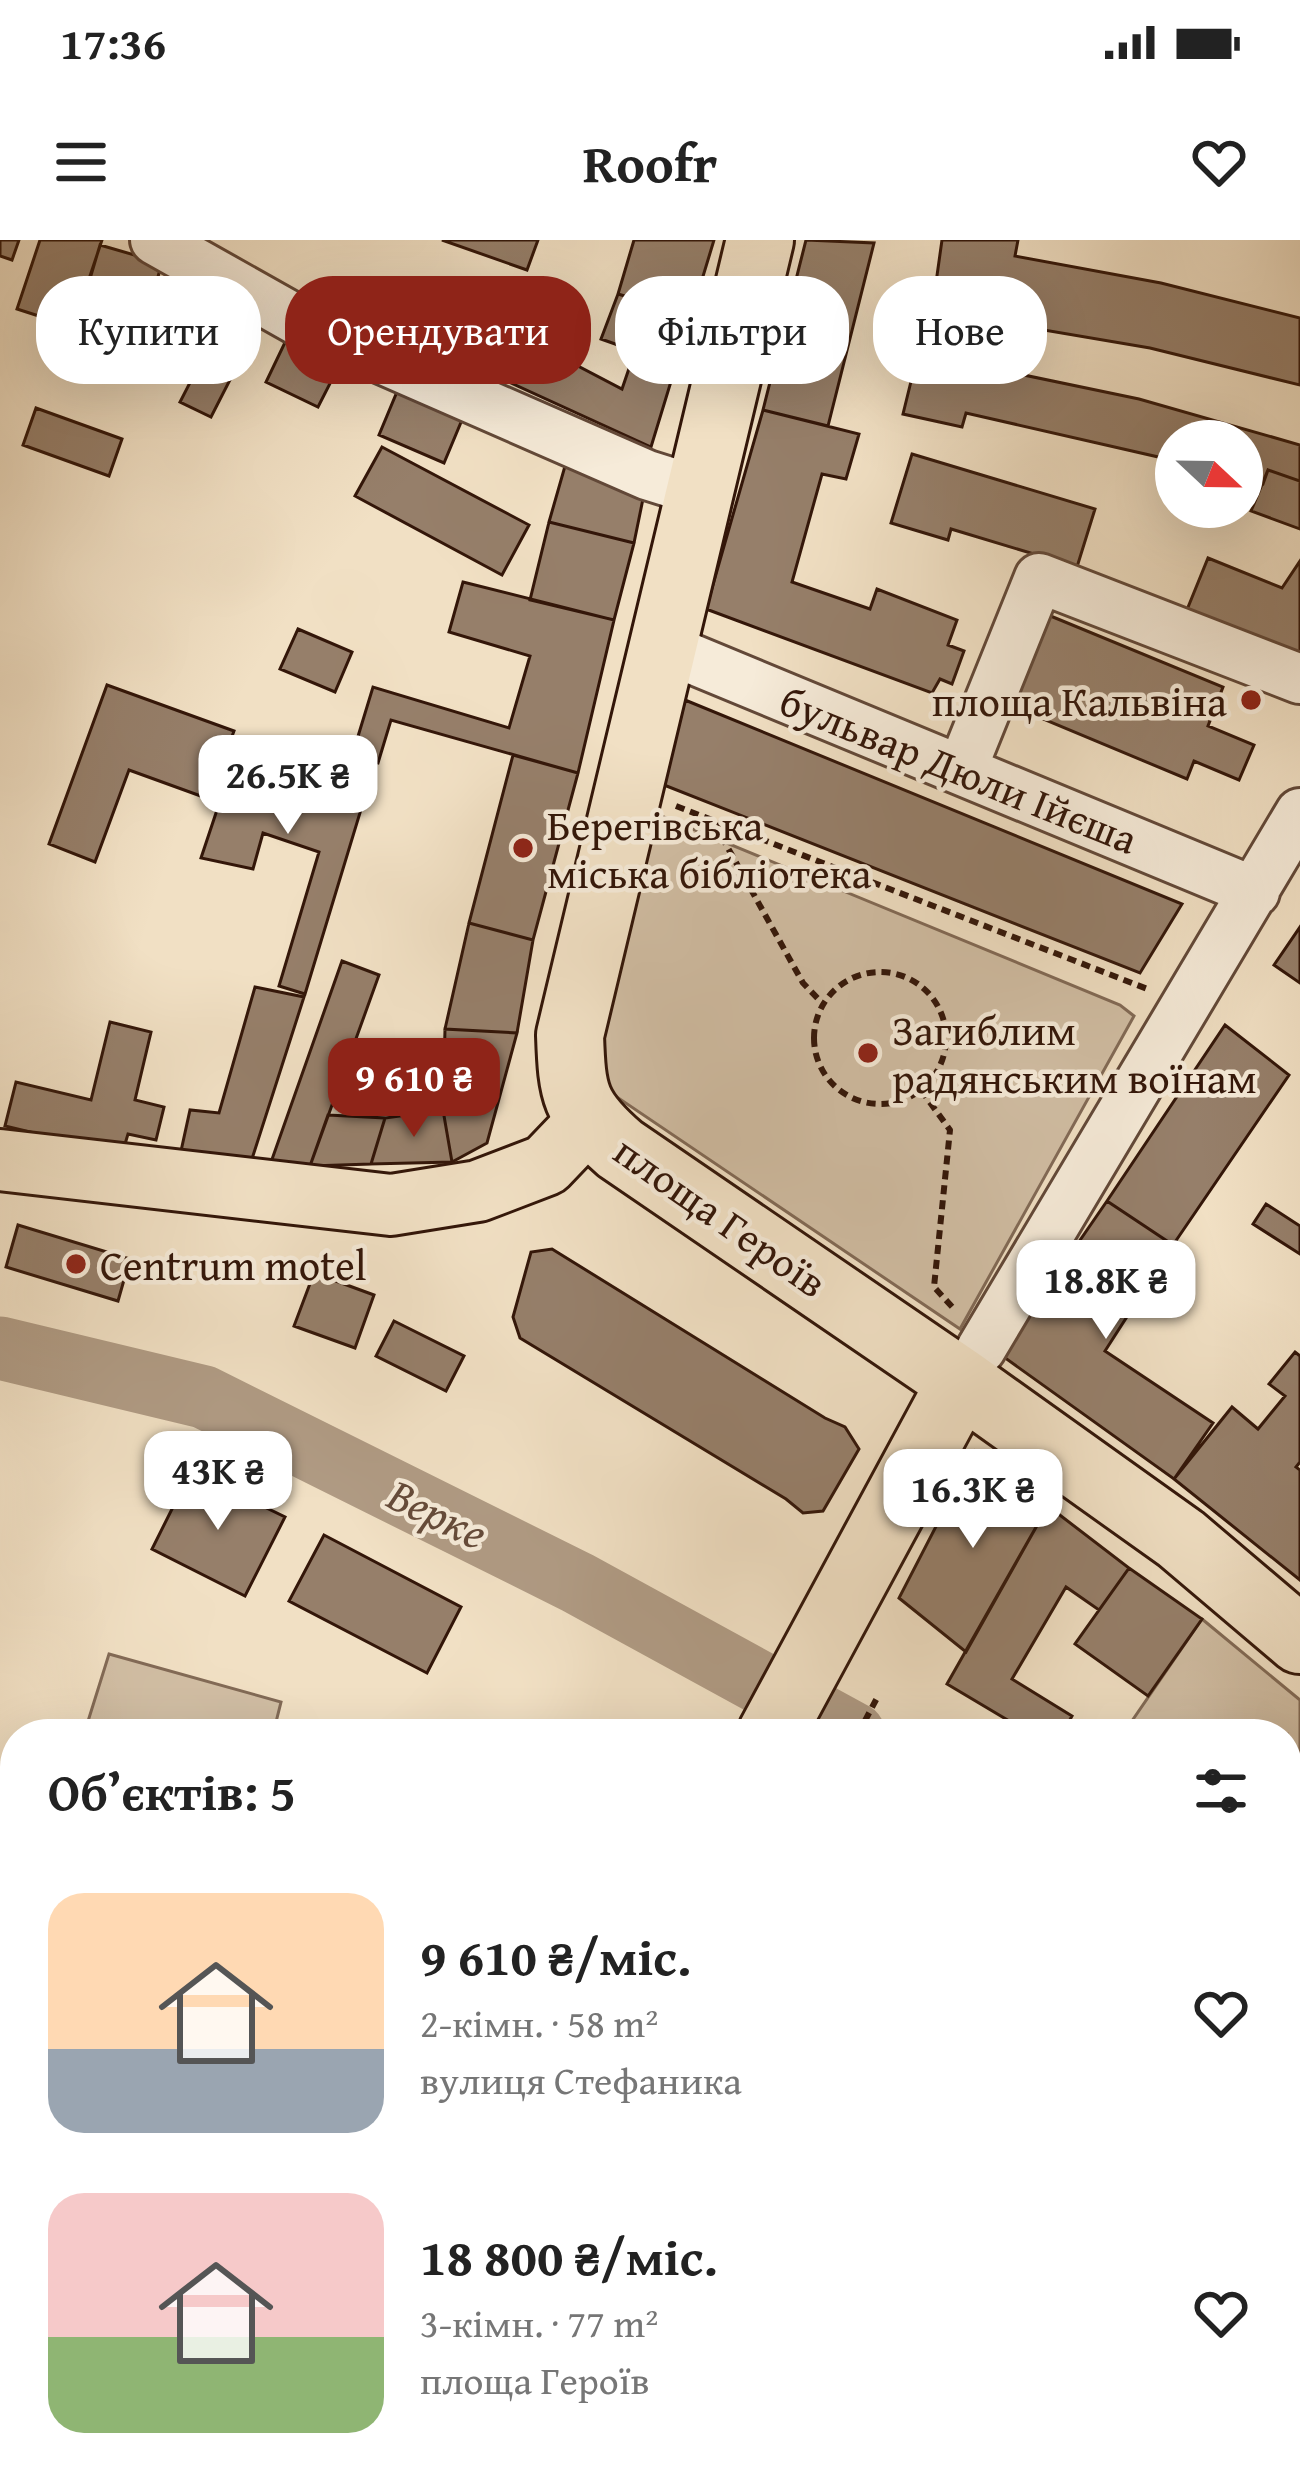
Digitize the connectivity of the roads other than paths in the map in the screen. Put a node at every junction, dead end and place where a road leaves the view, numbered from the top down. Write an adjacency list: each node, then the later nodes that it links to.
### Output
1 (155, 240): 3 (street)
2 (760, 240): 3 (highway, площа Героїв)
3 (698, 491): 4 (highway, площа Героїв)
4 (663, 647): 6 (street, бульвар Дюли Ійєша); 9 (highway, площа Героїв)
5 (1300, 679): 6 (street)
6 (962, 770): 8 (street, бульвар Дюли Ійєша)
7 (1300, 813): 8 (street)
8 (1255, 892): 11 (street)
9 (588, 1121): 10 (main road); 11 (highway, площа Героїв)
10 (0, 1160)
11 (966, 1348): 12 (highway, площа Героїв); 13 (highway)
12 (1300, 1640)
13 (779, 1719)

